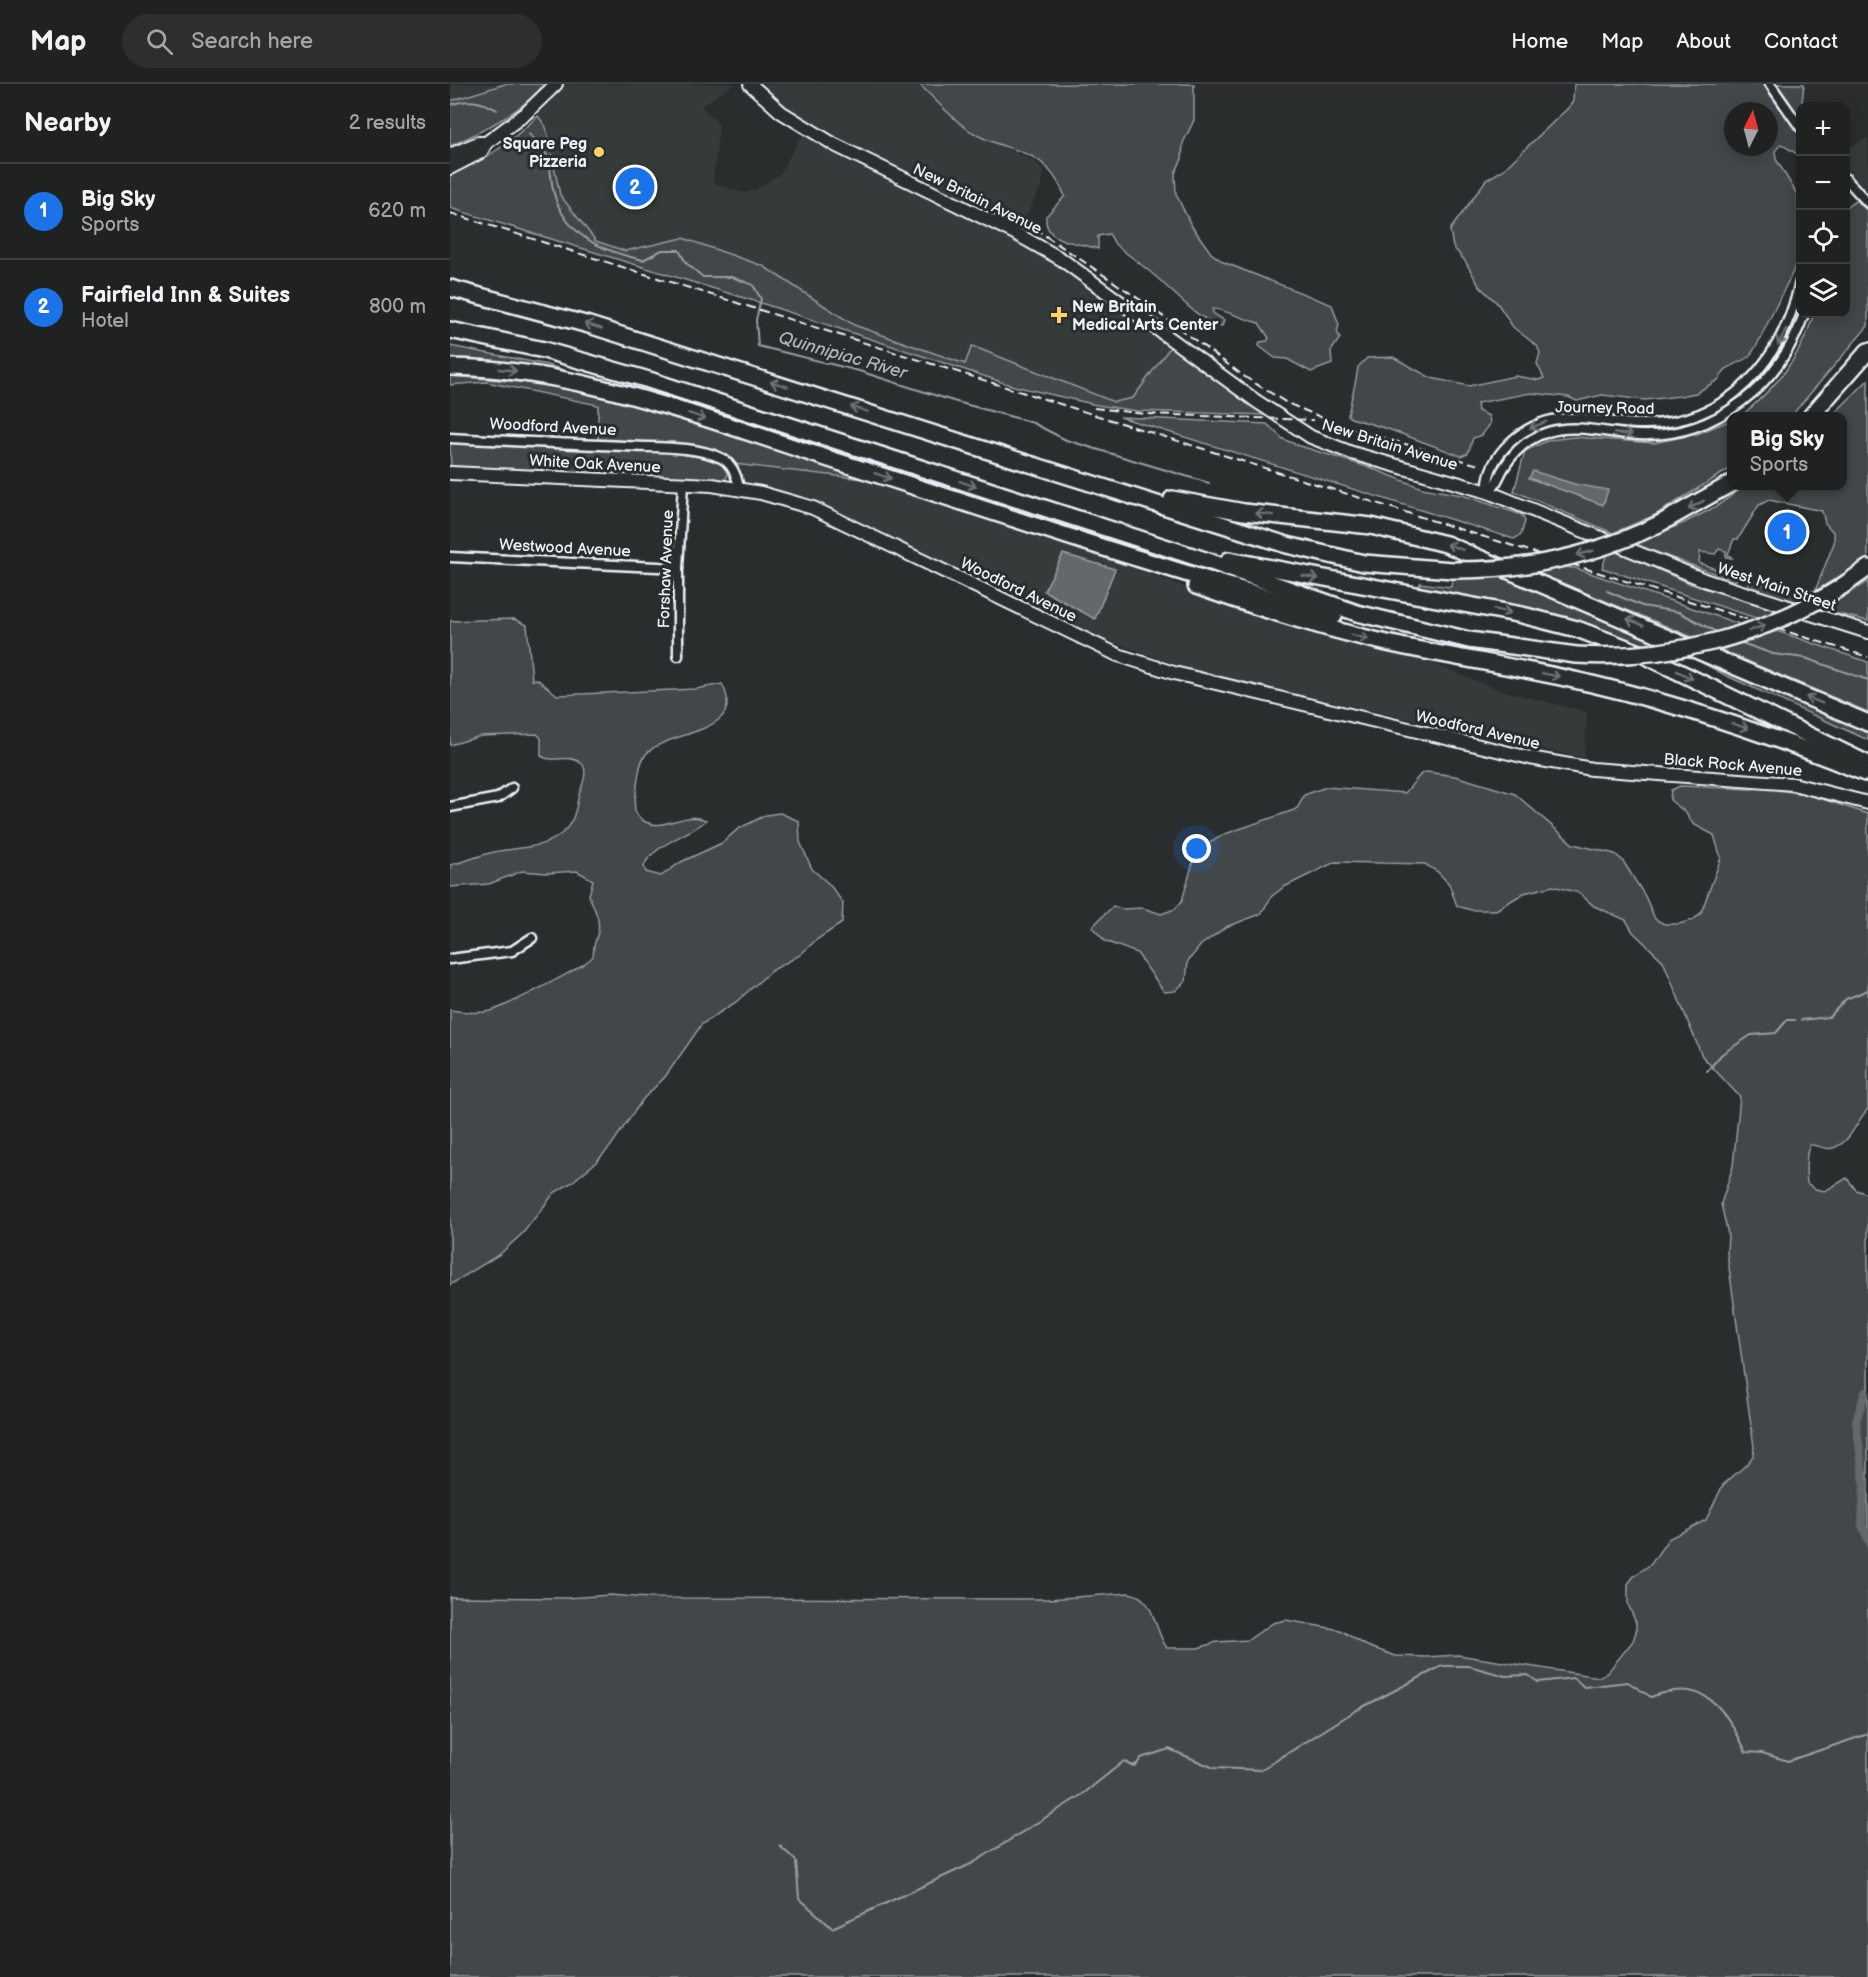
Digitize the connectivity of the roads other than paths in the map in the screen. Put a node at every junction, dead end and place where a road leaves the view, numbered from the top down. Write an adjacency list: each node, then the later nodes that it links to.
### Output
1 (556, 84): 5 (street)
2 (750, 84): 25 (street, New Britain Avenue)
3 (1770, 84): 4 (street)
4 (1796, 121)
5 (486, 143): 6 (street); 7 (street)
6 (450, 155)
7 (450, 168)
8 (1850, 187): 9 (street)
9 (1868, 203)
10 (450, 288): 21 (highway, one-way to 10)
11 (1796, 298): 25 (street, Journey Road, one-way to 25)
12 (1802, 318): 25 (street, Journey Road, one-way to 12)
13 (450, 330): 26 (highway, one-way to 26)
14 (1868, 351): 17 (highway)
15 (450, 367): 27 (highway, one-way to 27)
16 (1868, 367): 18 (highway)
17 (1815, 412)
18 (1823, 412)
19 (450, 438): 24 (street, Woodford Avenue)
20 (450, 473): 22 (street, White Oak Avenue)
21 (1075, 477): 23 (highway, one-way to 21, bridge); 35 (highway, one-way to 21)
22 (683, 484): 24 (street, White Oak Avenue); 29 (street, Forshaw Avenue)
23 (1727, 485)
24 (739, 488): 37 (street, Woodford Avenue)
25 (1488, 492): 31 (street, New Britain Avenue)
26 (1090, 523): 33 (highway); 36 (highway, one-way to 36)
27 (1087, 542): 33 (highway); 38 (highway, one-way to 38)
28 (450, 557): 29 (street, Westwood Avenue)
29 (678, 568): 34 (street, Forshaw Avenue)
30 (1868, 568): 33 (highway, one-way to 30, bridge)
31 (1677, 570): 32 (street, West Main Street)
32 (1868, 632)
33 (1469, 640)
34 (678, 656)
35 (1868, 723)
36 (1868, 764)
37 (1592, 769): 40 (street, Black Rock Avenue)
38 (1868, 774)
39 (512, 788): 41 (street)
40 (1868, 803)
41 (450, 807)
42 (532, 938): 43 (street)
43 (450, 959)

